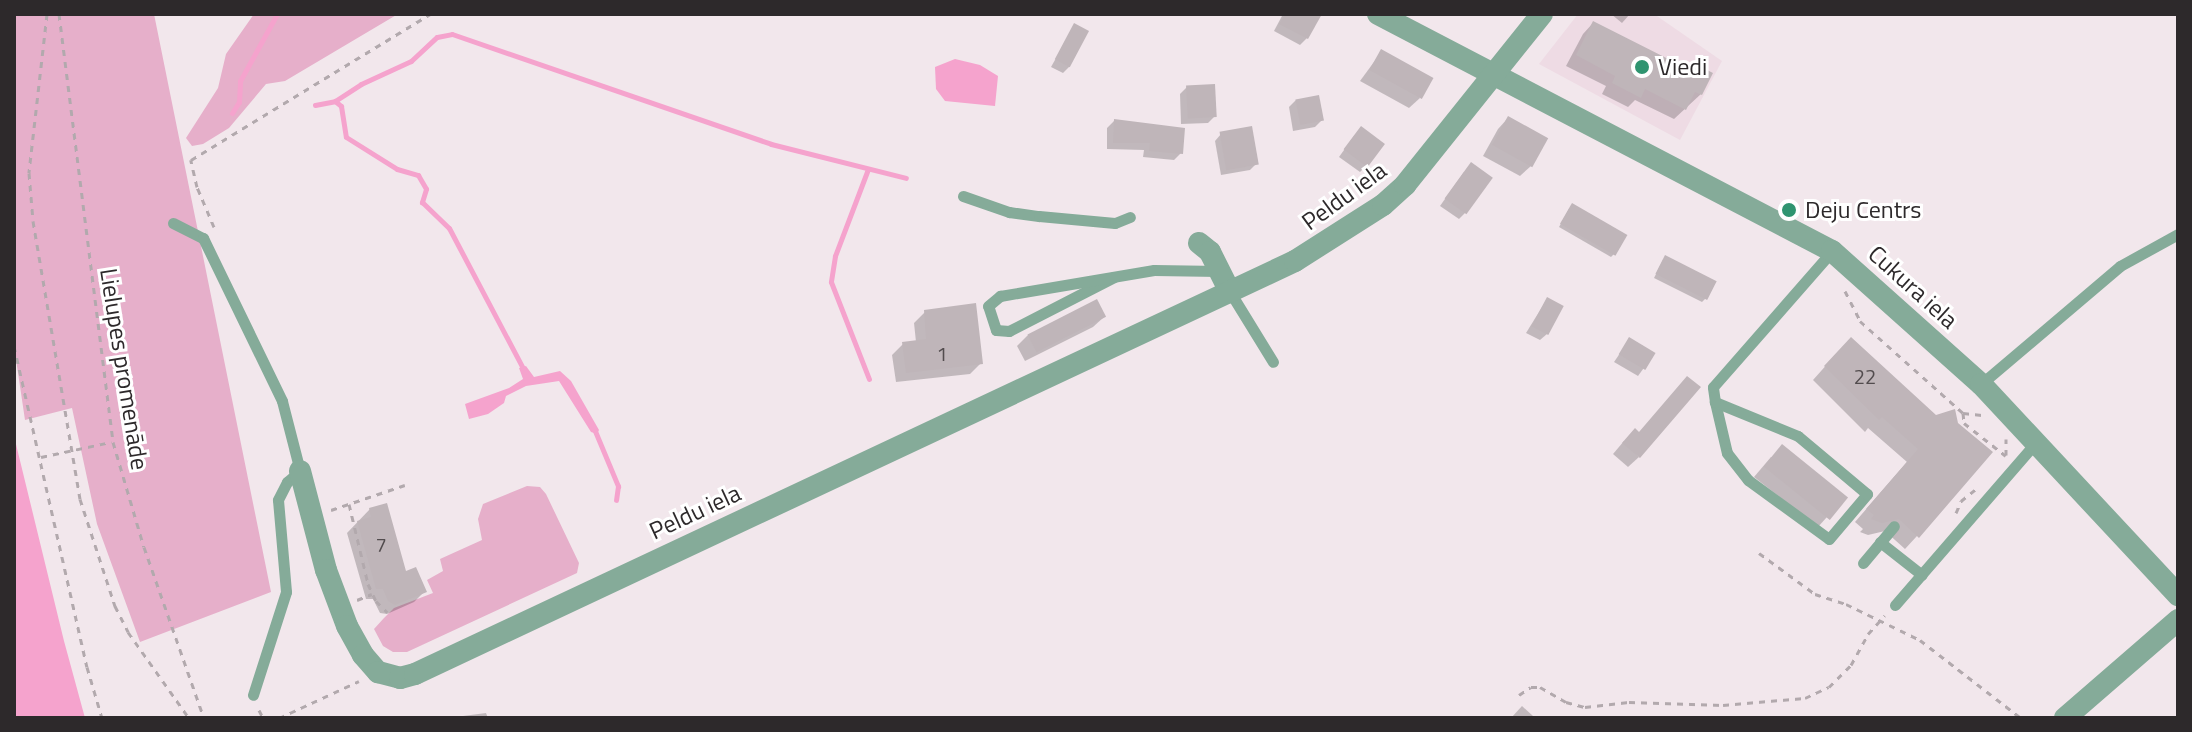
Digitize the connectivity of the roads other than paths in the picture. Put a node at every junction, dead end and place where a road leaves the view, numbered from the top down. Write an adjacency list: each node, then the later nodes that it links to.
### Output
1 (1378, 14): 3 (street, Cukura iela)
2 (1542, 14): 3 (street, Peldu iela)
3 (1494, 75): 9 (street, Cukura iela); 12 (street, Peldu iela)
4 (963, 196): 5 (lane)
5 (1130, 217)
6 (173, 223): 17 (lane)
7 (2178, 234): 14 (lane)
8 (1199, 243): 10 (street)
9 (1832, 251): 14 (street, Cukura iela); 15 (lane)
10 (1220, 271): 11 (lane); 12 (street)
11 (1114, 277): 11 (lane)
12 (1230, 292): 13 (lane); 17 (street, Peldu iela)
13 (1273, 362)
14 (1981, 384): 16 (street, Cukura iela)
15 (1715, 402): 15 (lane)
16 (2036, 442): 21 (lane); 22 (street, Cukura iela)
17 (300, 471): 25 (lane)
18 (1894, 526): 19 (lane)
19 (1880, 542): 20 (lane); 21 (lane)
20 (1863, 563)
21 (1922, 575): 23 (lane)
22 (2178, 595)
23 (1895, 605)
24 (2178, 620): 26 (street)
25 (255, 700)
26 (2065, 718)

